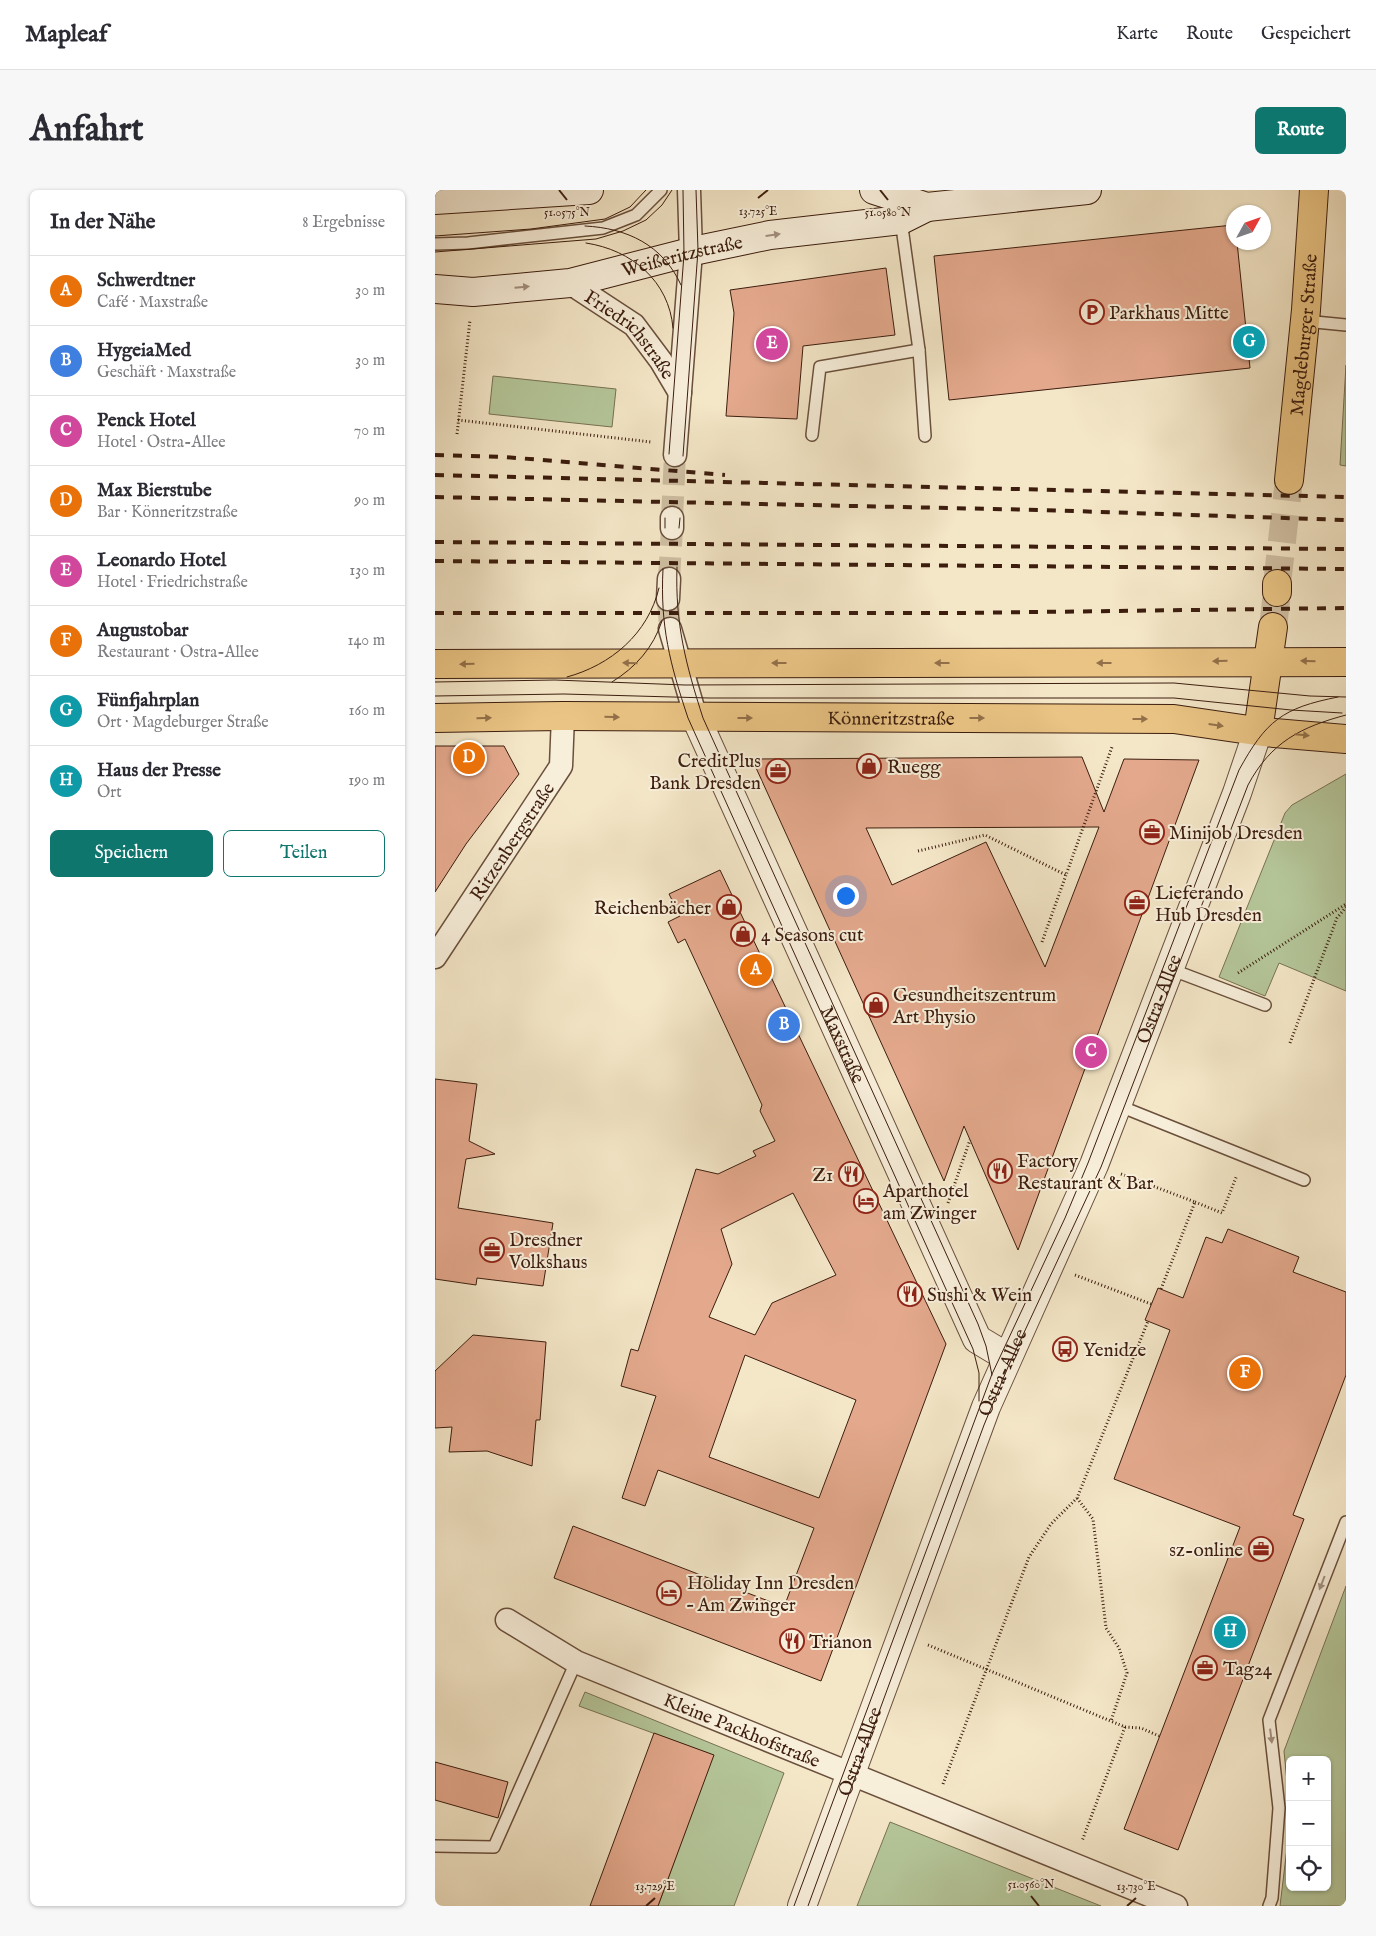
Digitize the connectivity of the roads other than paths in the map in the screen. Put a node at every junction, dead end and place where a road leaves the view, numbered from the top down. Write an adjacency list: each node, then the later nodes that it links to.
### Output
1 (589, 190): 7 (street)
2 (661, 190): 10 (lane)
3 (689, 190): 11 (street, Friedrichstraße)
4 (875, 190): 8 (street, Weißeritzstraße)
5 (1079, 190): 8 (street, Weißeritzstraße)
6 (1314, 190): 14 (main road, Magdeburger Straße)
7 (435, 200)
8 (927, 206): 9 (street, Weißeritzstraße)
9 (901, 220): 11 (street, Weißeritzstraße, one-way to 9); 16 (lane)
10 (435, 244)
11 (691, 252): 12 (street, Weißeritzstraße); 17 (street, Friedrichstraße)
12 (570, 283): 13 (street, Weißeritzstraße, one-way to 12); 17 (street, Friedrichstraße)
13 (435, 289)
14 (1305, 321): 15 (lane); 21 (main road, Magdeburger Straße)
15 (1346, 325)
16 (919, 350): 18 (lane); 19 (lane)
17 (680, 393): 20 (street, Friedrichstraße)
18 (812, 435)
19 (925, 436)
20 (676, 450)
21 (1289, 480)
22 (1273, 627): 24 (main road)
23 (671, 629): 26 (street)
24 (1269, 660): 25 (main road, one-way to 24); 26 (main road, one-way to 26); 31 (main road)
25 (1346, 662)
26 (679, 663): 27 (main road, one-way to 27); 30 (street)
27 (435, 664)
28 (563, 716): 29 (main road, Könneritzstraße, one-way to 28); 30 (main road, Könneritzstraße, one-way to 30); 33 (street, Ritzenbergstraße)
29 (435, 718)
30 (696, 718): 31 (main road, Könneritzstraße, one-way to 31); 38 (street, Maxstraße)
31 (1258, 731): 32 (main road, Könneritzstraße, one-way to 32); 34 (street, Ostra-Allee)
32 (1346, 739)
33 (435, 957)
34 (1170, 969): 35 (lane); 36 (street, Ostra-Allee)
35 (1265, 1005)
36 (1117, 1105): 37 (lane); 38 (street, Ostra-Allee)
37 (1304, 1180)
38 (1007, 1357): 42 (street, Ostra-Allee)
39 (1346, 1522): 46 (lane, one-way to 46)
40 (507, 1620): 41 (street, Kleine Packhofstraße)
41 (576, 1662): 42 (street, Kleine Packhofstraße); 43 (lane)
42 (850, 1773): 44 (street, Ostra-Allee); 45 (street, Kleine Packhofstraße)
43 (435, 1846)
44 (802, 1906)
45 (1176, 1906)
46 (1269, 1906)

